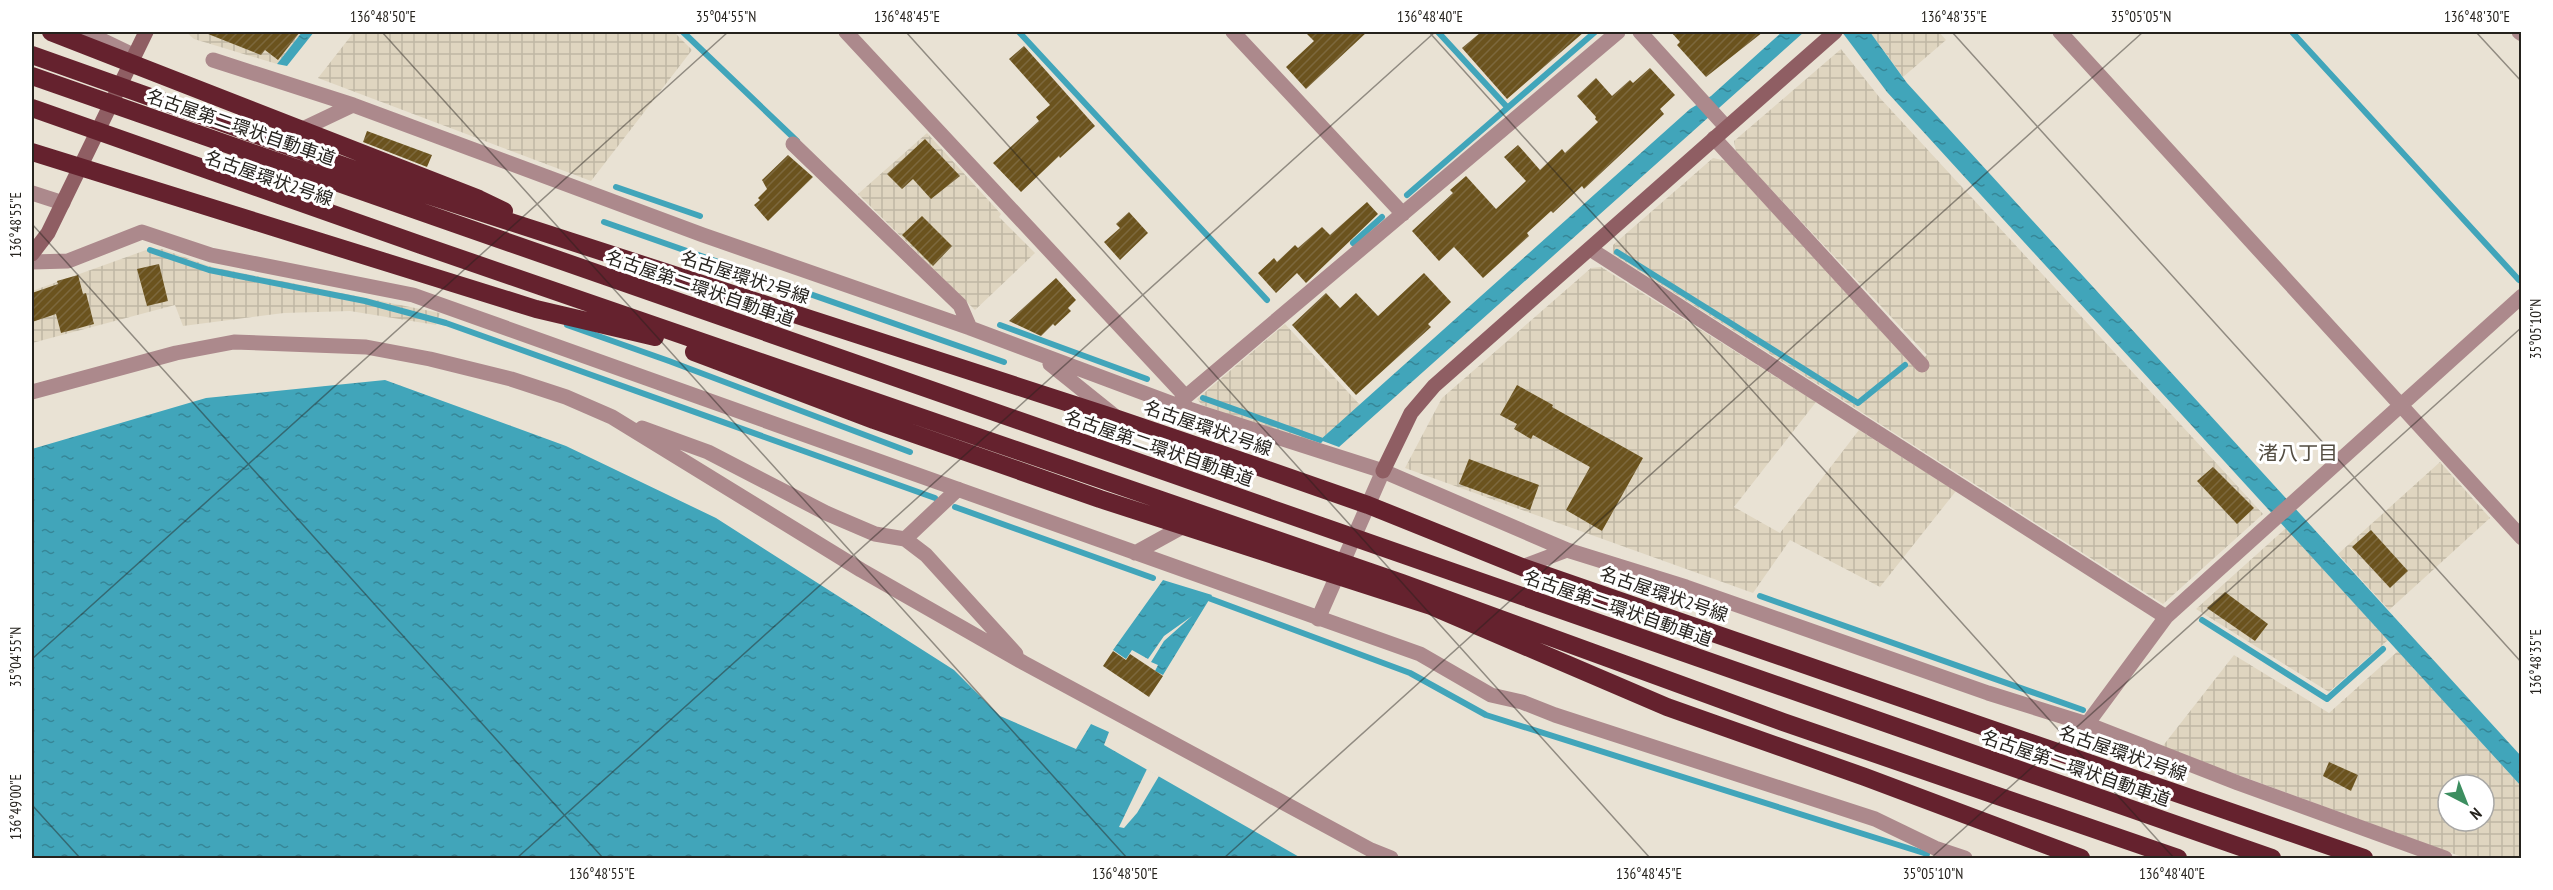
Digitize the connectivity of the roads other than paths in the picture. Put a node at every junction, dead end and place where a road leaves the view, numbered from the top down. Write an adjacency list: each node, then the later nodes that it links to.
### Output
1 (51, 32): 31 (highway)
2 (85, 32): 11 (street)
3 (146, 32): 11 (street)
4 (846, 32): 37 (street)
5 (1233, 32): 26 (street)
6 (1618, 32): 26 (street)
7 (1640, 32): 18 (street)
8 (1835, 32): 18 (street)
9 (2060, 32): 38 (street)
10 (32, 55): 14 (highway, 名古屋環状2号線)
11 (133, 55): 14 (street)
12 (213, 60): 15 (street)
13 (32, 76): 31 (highway, 名古屋第二環状自動車道)
14 (118, 86): 20 (street); 21 (highway, 名古屋環状2号線)
15 (353, 105): 21 (street); 32 (street)
16 (32, 108): 34 (highway)
17 (32, 119): 20 (highway, 名古屋環状2号線)
18 (1722, 123): 19 (street)
19 (1714, 138): 27 (street); 35 (street)
20 (93, 139): 25 (street); 44 (highway, 名古屋環状2号線)
21 (275, 142): 40 (highway, 名古屋環状2号線)
22 (793, 144): 32 (street)
23 (32, 152): 34 (highway)
24 (32, 193): 25 (street)
25 (63, 203): 28 (street)
26 (1403, 214): 37 (street)
27 (1590, 249): 41 (street); 51 (street)
28 (32, 254)
29 (32, 262): 42 (street)
30 (2522, 296): 38 (street)
31 (749, 327): 59 (highway, 名古屋第二環状自動車道)
32 (970, 328): 33 (street)
33 (1021, 347): 37 (street); 40 (street)
34 (756, 361): 58 (highway)
35 (1922, 365)
36 (32, 392): 39 (street)
37 (1181, 401): 41 (street)
38 (2401, 407): 45 (street); 51 (street)
39 (612, 417): 46 (street); 53 (street)
40 (1118, 419): 43 (highway, 名古屋環状2号線)
41 (1383, 471): 43 (street); 47 (street)
42 (958, 489): 46 (street); 48 (street)
43 (1368, 506): 49 (highway, 名古屋環状2号線); 50 (street)
44 (1184, 526): 48 (street); 50 (highway, 名古屋環状2号線)
45 (2522, 538)
46 (904, 539): 53 (street)
47 (1568, 550): 49 (street); 54 (street)
48 (1135, 553): 52 (street)
49 (1522, 567): 60 (highway, 名古屋環状2号線)
50 (1336, 575): 52 (street); 57 (highway, 名古屋環状2号線)
51 (2166, 616): 54 (street)
52 (1318, 619): 56 (street)
53 (1024, 663): 55 (street)
54 (2087, 724): 61 (street)
55 (1391, 858)
56 (1965, 858)
57 (2081, 858)
58 (2178, 858)
59 (2272, 858)
60 (2364, 858)
61 (2445, 858)

